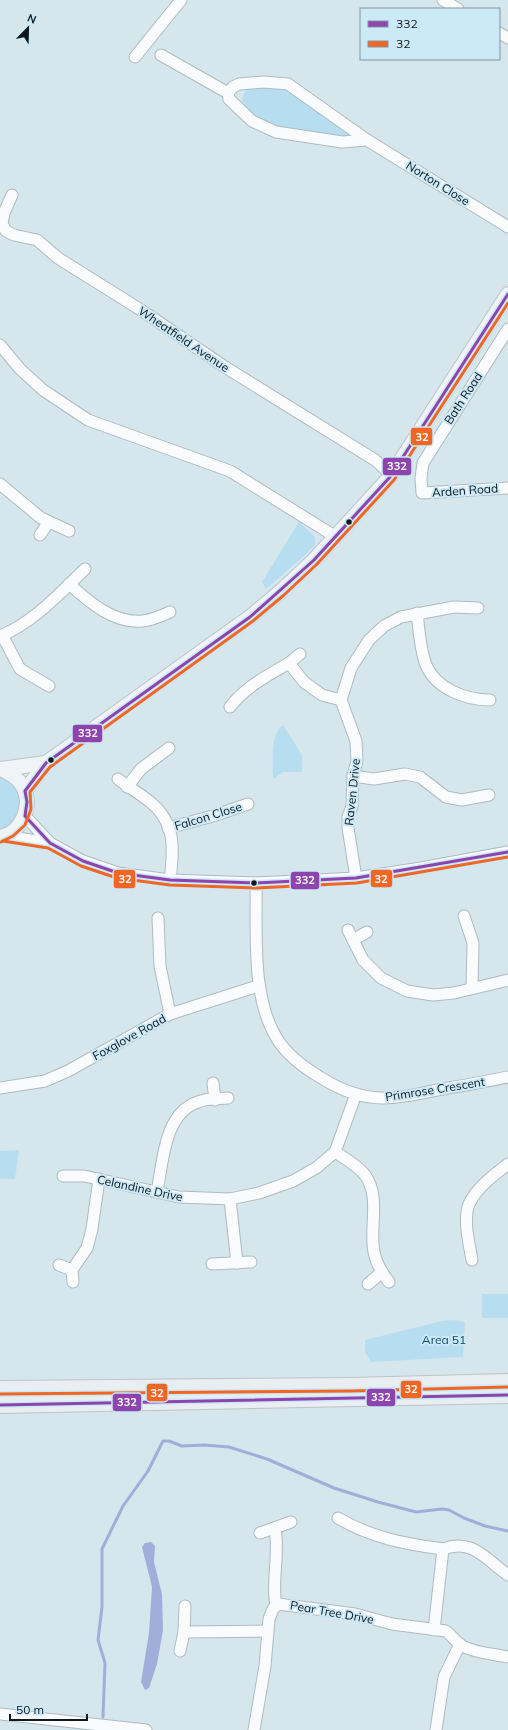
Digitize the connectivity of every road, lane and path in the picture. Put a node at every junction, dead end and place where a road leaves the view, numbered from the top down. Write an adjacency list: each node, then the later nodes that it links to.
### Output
1 (182, 0): 5 (street)
2 (443, 0): 3 (street)
3 (456, 8)
4 (161, 55): 6 (street)
5 (135, 58)
6 (228, 93): 7 (street); 7 (street, Norton Close)
7 (367, 140): 9 (street, Norton Close)
8 (12, 195): 13 (street, Wheatfield Avenue)
9 (508, 227)
10 (508, 294): 13 (main road, Bath Road)
11 (508, 329): 16 (street, Bath Road)
12 (0, 345): 20 (street)
13 (390, 477): 20 (main road, Bath Road)
14 (0, 484): 17 (street)
15 (508, 488): 16 (street, Arden Road)
16 (422, 493)
17 (48, 523): 18 (street); 19 (street)
18 (69, 531)
19 (40, 535)
20 (336, 537): 34 (main road, Bath Road)
21 (85, 569): 22 (street)
22 (70, 584): 24 (street); 26 (street)
23 (478, 608): 25 (street)
24 (170, 612)
25 (416, 613): 30 (street); 31 (street)
26 (1, 635): 29 (street)
27 (300, 654): 28 (street)
28 (288, 663): 30 (street); 32 (street)
29 (49, 686)
30 (340, 700): 36 (street, Raven Drive)
31 (490, 700)
32 (230, 707)
33 (169, 748): 38 (street)
34 (46, 763): 35 (main road, Bath Road); 39 (main road, Bath Road)
35 (2, 770): 39 (main road, Bath Road)
36 (353, 776): 40 (street); 47 (street, Raven Drive)
37 (118, 779): 38 (street)
38 (127, 787): 43 (street)
39 (25, 790): 42 (main road)
40 (489, 795)
41 (248, 804): 43 (street, Falcon Close)
42 (25, 816): 44 (main road); 45 (street)
43 (168, 828): 48 (street)
44 (2, 836): 45 (street)
45 (50, 843): 48 (street)
46 (508, 852): 47 (street)
47 (356, 878): 49 (street)
48 (170, 880): 49 (street)
49 (256, 883): 54 (street, Primrose Crescent)
50 (464, 916): 55 (street)
51 (158, 918): 56 (street)
52 (366, 932): 55 (street)
53 (508, 980): 55 (street)
54 (258, 986): 56 (street, Foxglove Road); 60 (street, Primrose Crescent)
55 (472, 988)
56 (170, 1014): 59 (street, Foxglove Road)
57 (508, 1078): 60 (street, Primrose Crescent)
58 (213, 1083): 62 (street)
59 (0, 1088)
60 (356, 1094): 63 (street, Celandine Drive)
61 (228, 1098): 62 (street)
62 (215, 1100): 67 (street)
63 (335, 1152): 68 (street, Celandine Drive); 75 (street)
64 (508, 1164): 69 (street)
65 (63, 1176): 66 (street, Celandine Drive)
66 (99, 1179): 67 (street, Celandine Drive); 74 (street)
67 (157, 1192): 68 (street, Celandine Drive)
68 (230, 1199): 71 (street)
69 (472, 1260)
70 (251, 1262): 71 (street)
71 (237, 1263): 72 (street)
72 (212, 1264)
73 (59, 1265): 74 (street)
74 (72, 1270): 76 (street)
75 (382, 1272): 77 (street); 78 (street)
76 (73, 1282)
77 (389, 1282)
78 (368, 1284)
79 (508, 1382): 80 (highway)
80 (0, 1389)
81 (508, 1396): 82 (highway)
82 (0, 1405)
83 (338, 1518): 87 (street)
84 (291, 1522): 85 (street)
85 (275, 1529): 86 (street); 90 (street)
86 (260, 1533)
87 (443, 1549): 88 (street); 91 (street)
88 (508, 1575)
89 (185, 1606): 92 (street)
90 (276, 1606): 91 (street, Pear Tree Drive); 93 (street, Pear Tree Drive)
91 (434, 1630): 94 (street, Pear Tree Drive)
92 (184, 1632): 93 (street); 95 (street)
93 (268, 1632): 99 (street, Pear Tree Drive)
94 (460, 1644): 96 (street, Pear Tree Drive); 100 (street)
95 (180, 1651)
96 (508, 1657)
97 (0, 1714): 98 (street)
98 (146, 1730)
99 (254, 1730)
100 (436, 1730)

